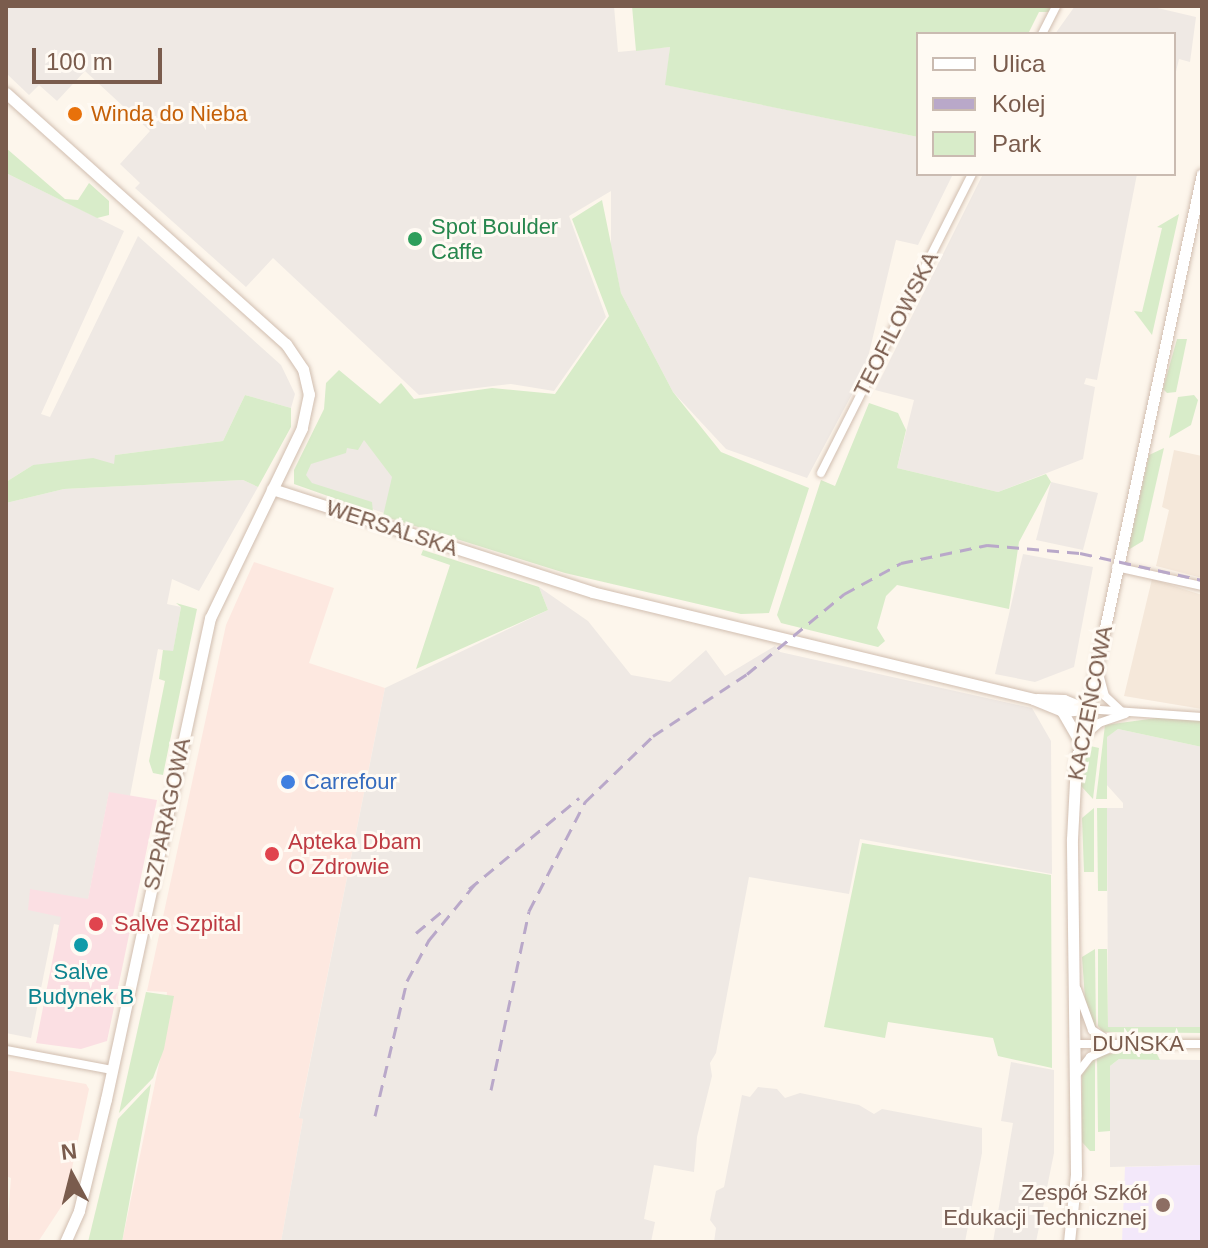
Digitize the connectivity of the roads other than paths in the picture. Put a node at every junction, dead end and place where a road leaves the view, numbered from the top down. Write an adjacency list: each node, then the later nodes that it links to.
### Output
1 (1056, 6): 2 (street)
2 (1043, 32)
3 (6, 93): 7 (street)
4 (1202, 174): 8 (street, KACZEŃCOWA)
5 (971, 176): 6 (street, TEOFILOWSKA)
6 (821, 473)
7 (272, 489): 11 (street, WERSALSKA); 22 (street, SZPARAGOWA)
8 (1116, 567): 9 (street); 10 (street, KACZEŃCOWA)
9 (1202, 586)
10 (1097, 664): 12 (street, KACZEŃCOWA); 14 (street)
11 (1033, 699): 12 (street, WERSALSKA); 13 (street, WERSALSKA)
12 (1086, 709): 13 (street, WERSALSKA); 14 (street, WERSALSKA); 16 (street, KACZEŃCOWA)
13 (1062, 711): 16 (street)
14 (1126, 714): 15 (street, WERSALSKA); 16 (street, WERSALSKA)
15 (1202, 717)
16 (1079, 741): 17 (street, KACZEŃCOWA)
17 (1076, 985): 18 (street, KACZEŃCOWA); 19 (street)
18 (1074, 1044): 19 (street, DUŃSKA); 23 (street, KACZEŃCOWA)
19 (1119, 1044): 20 (street, DUŃSKA); 23 (street)
20 (1202, 1044)
21 (6, 1050): 22 (street)
22 (112, 1070): 24 (street, SZPARAGOWA)
23 (1075, 1078): 25 (street, KACZEŃCOWA)
24 (65, 1242)
25 (1069, 1242)

